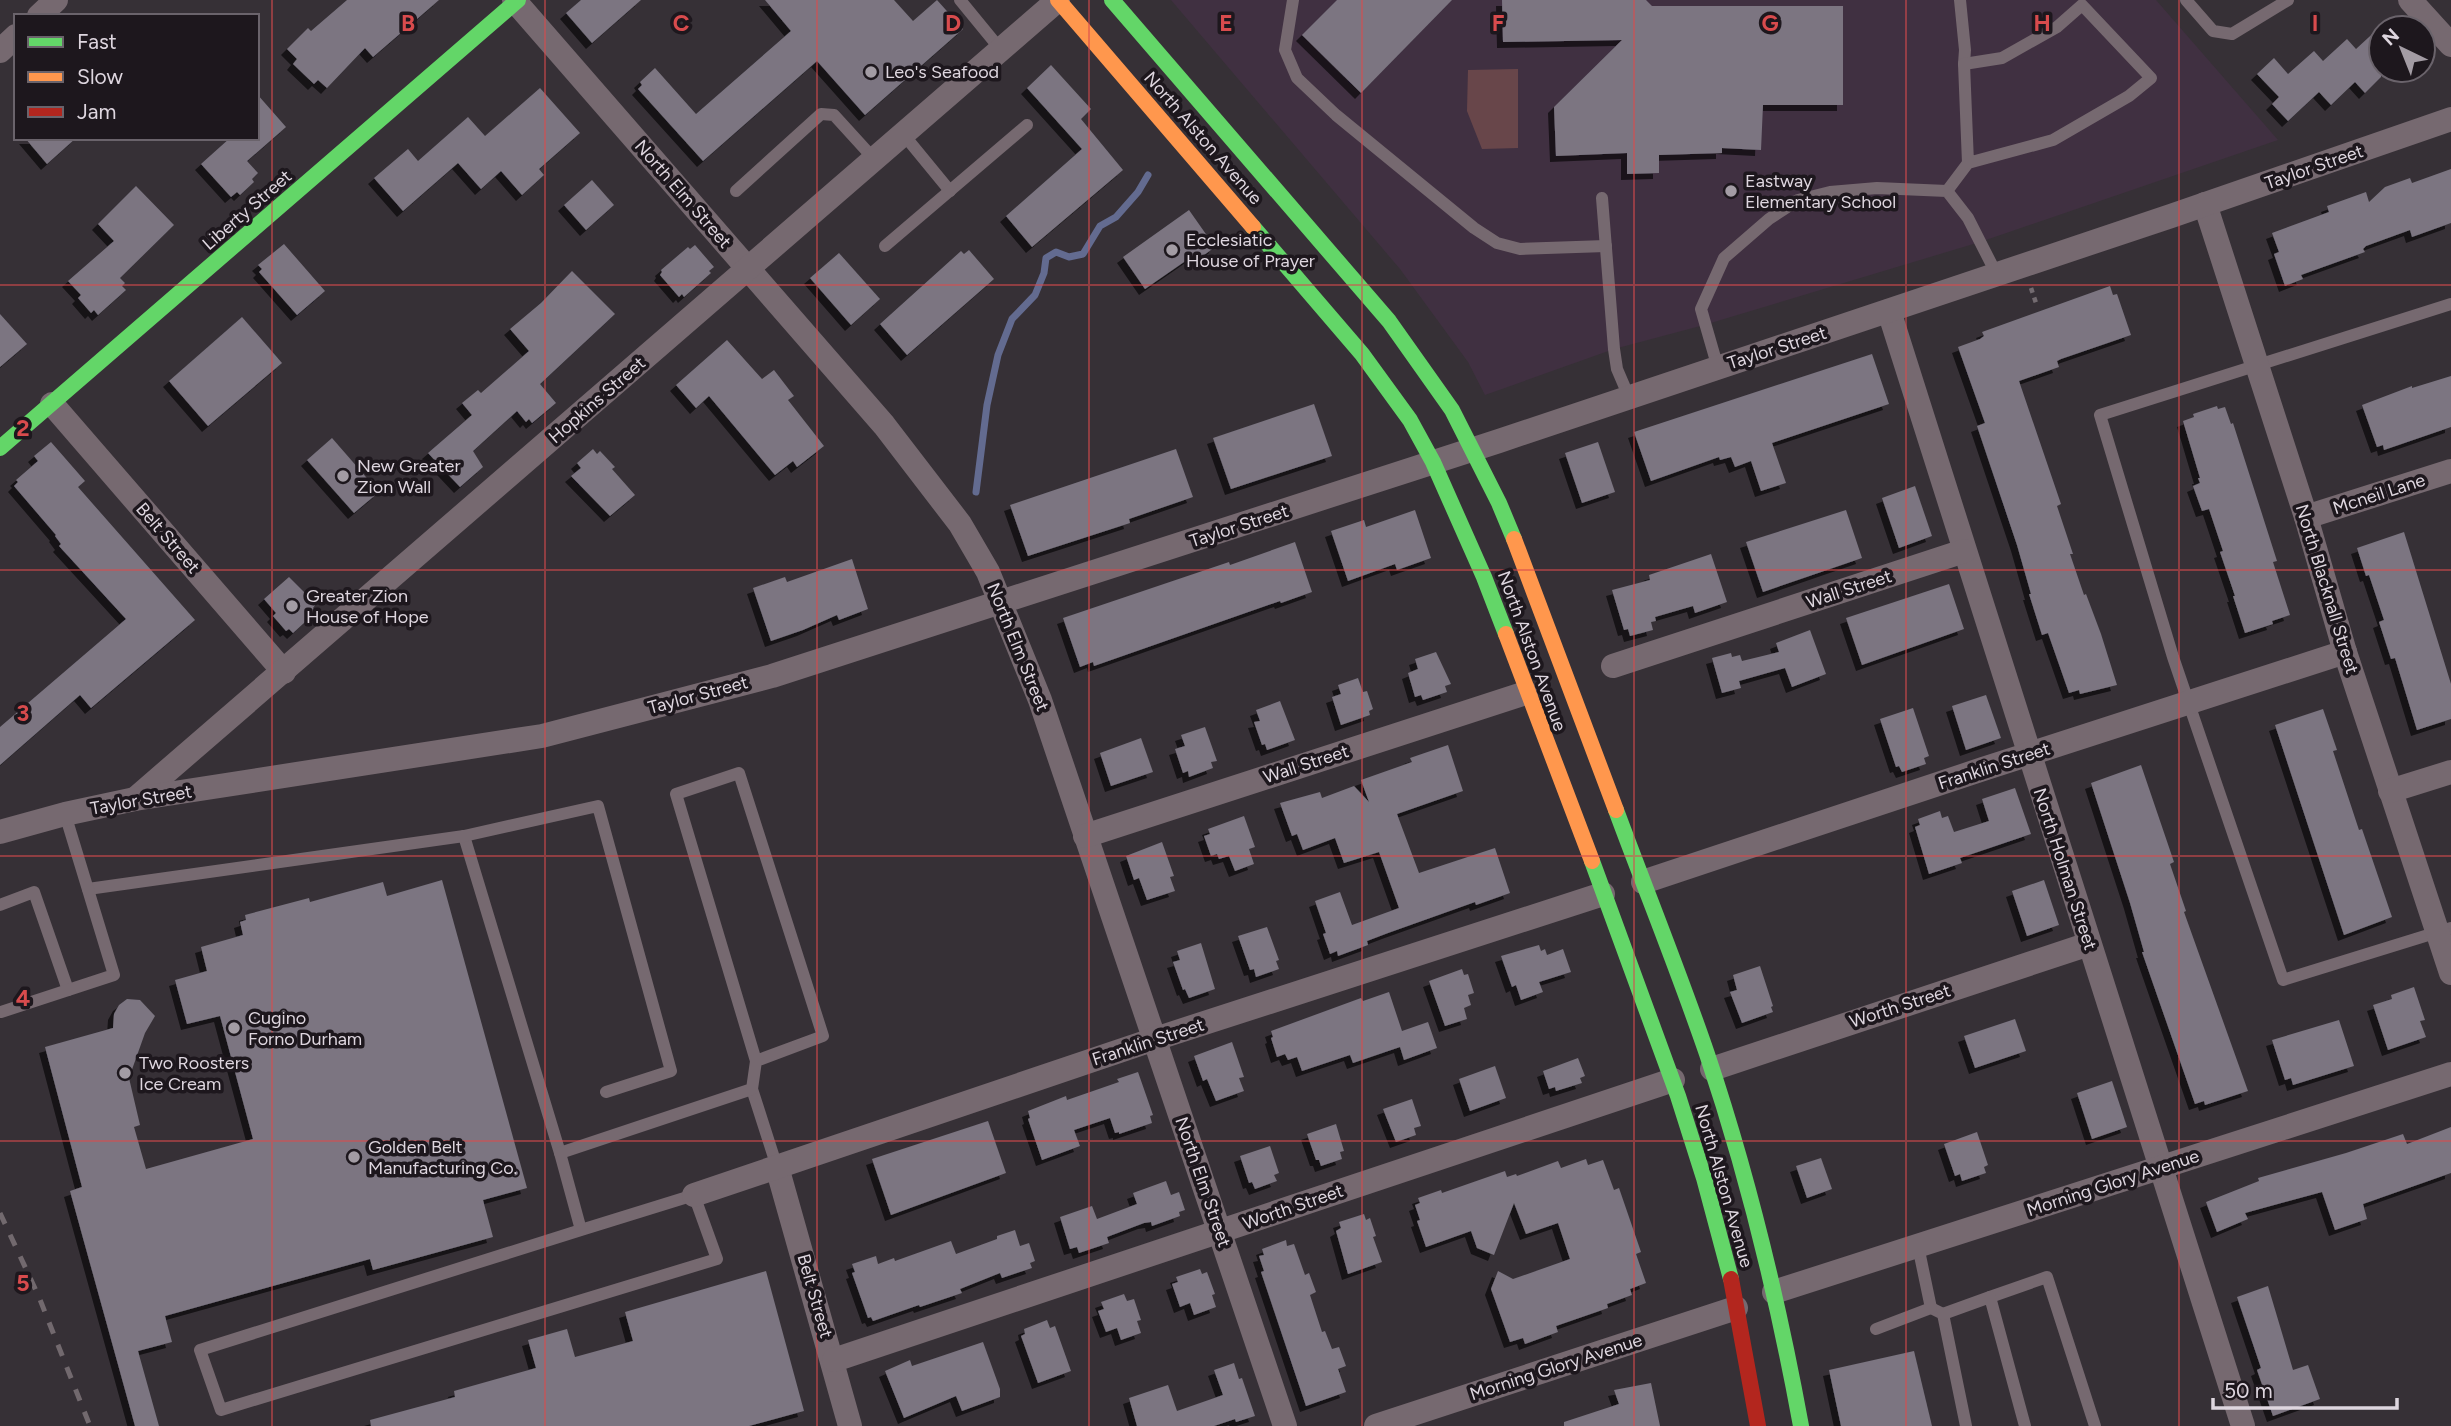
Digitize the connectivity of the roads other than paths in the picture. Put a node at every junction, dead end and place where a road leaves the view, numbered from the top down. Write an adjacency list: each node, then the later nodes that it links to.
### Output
1 (56, 0): 11 (street)
2 (960, 0): 14 (lane)
3 (1058, 0): 14 (street, Hopkins Street); 39 (main road, North Alston Avenue)
4 (1112, 0): 38 (main road, North Alston Avenue)
5 (1293, 0): 28 (lane)
6 (1960, 0): 16 (lane)
7 (2186, 0): 8 (lane)
8 (2288, 0)
9 (2410, 0): 13 (street)
10 (516, 1): 29 (street, North Elm Street); 36 (main road, Liberty Street)
11 (40, 14)
12 (14, 38): 15 (street)
13 (2451, 45)
14 (1001, 50): 19 (street, Hopkins Street)
15 (0, 51)
16 (1964, 64): 21 (lane); 21 (lane)
17 (2451, 119): 26 (street, Taylor Street)
18 (1027, 125): 23 (lane)
19 (904, 135): 20 (street, Hopkins Street); 23 (lane)
20 (875, 160): 22 (lane); 29 (street, Hopkins Street)
21 (1968, 163): 24 (lane)
22 (736, 191)
23 (950, 191): 27 (lane)
24 (1947, 191): 30 (lane); 34 (lane)
25 (1602, 198): 28 (lane)
26 (2205, 204): 30 (street, Taylor Street); 33 (street, North Blacknall Street)
27 (886, 246)
28 (1606, 246): 35 (lane)
29 (749, 270): 43 (street, North Elm Street); 46 (street, Hopkins Street)
30 (1997, 275): 32 (street, Taylor Street)
31 (2451, 304): 33 (lane)
32 (1889, 311): 34 (street, Taylor Street); 42 (street, North Holman Street)
33 (2257, 365): 41 (street, North Blacknall Street); 48 (lane)
34 (1718, 368): 35 (street, Taylor Street)
35 (1629, 397): 38 (street, Taylor Street)
36 (52, 404): 37 (main road, Liberty Street); 46 (street, Belt Street)
37 (0, 448)
38 (1473, 449): 39 (street, Taylor Street); 57 (main road, North Alston Avenue)
39 (1433, 463): 43 (street, Taylor Street); 47 (main road, North Alston Avenue)
40 (2451, 471): 41 (street, Mcneil Lane)
41 (2306, 517): 44 (street, North Blacknall Street)
42 (1964, 551): 45 (street, Wall Street); 49 (street, North Holman Street)
43 (1001, 602): 52 (street, Taylor Street); 56 (street, North Elm Street)
44 (2345, 652): 48 (street, Franklin Street); 51 (street, North Blacknall Street)
45 (1614, 667)
46 (284, 672): 52 (street, Hopkins Street)
47 (1526, 693): 56 (street, Wall Street); 59 (main road, North Alston Avenue)
48 (2188, 703): 49 (street, Franklin Street); 61 (lane)
49 (2030, 754): 57 (street, Franklin Street); 62 (street, North Holman Street)
50 (2451, 772): 51 (street)
51 (2390, 791): 61 (street, North Blacknall Street)
52 (135, 799): 53 (street, Taylor Street)
53 (65, 814): 54 (street, Taylor Street); 58 (lane)
54 (0, 832)
55 (464, 836): 58 (lane); 72 (lane); 73 (lane)
56 (1085, 836): 66 (street, North Elm Street)
57 (1643, 882): 68 (main road, North Alston Avenue)
58 (88, 889): 64 (lane)
59 (1604, 894): 66 (street, Franklin Street); 70 (main road, North Alston Avenue)
60 (0, 905): 64 (lane)
61 (2444, 930): 63 (street, North Blacknall Street)
62 (2089, 944): 68 (street, Worth Street); 75 (street, North Holman Street)
63 (2451, 973)
64 (68, 990): 65 (lane)
65 (1, 1012)
66 (1155, 1039): 74 (street, Franklin Street); 78 (street, North Elm Street)
67 (756, 1061): 67 (lane); 71 (lane)
68 (1712, 1069): 80 (main road, North Alston Avenue)
69 (2451, 1074): 75 (street, Morning Glory Avenue)
70 (1673, 1080): 78 (street, Worth Street); 82 (main road, North Alston Avenue)
71 (752, 1089): 73 (lane); 74 (lane)
72 (606, 1092)
73 (560, 1153): 77 (lane)
74 (777, 1167): 76 (street, Franklin Street); 85 (street, Belt Street)
75 (2160, 1168): 79 (street, Morning Glory Avenue); 94 (street, North Holman Street)
76 (694, 1195): 77 (lane); 77 (lane)
77 (581, 1230)
78 (1220, 1232): 85 (street, Worth Street); 87 (street, North Elm Street)
79 (1918, 1246): 80 (street, Morning Glory Avenue); 83 (lane)
80 (1774, 1292): 90 (main road, North Alston Avenue)
81 (1990, 1297): 83 (lane); 92 (lane); 93 (lane)
82 (1736, 1308): 88 (street, Morning Glory Avenue); 89 (main road, North Alston Avenue)
83 (1937, 1311): 84 (lane); 91 (lane)
84 (1876, 1329)
85 (834, 1360): 86 (street, Belt Street)
86 (850, 1426)
87 (1285, 1426)
88 (1376, 1426)
89 (1758, 1426)
90 (1801, 1426)
91 (1966, 1426)
92 (2025, 1426)
93 (2095, 1426)
94 (2243, 1426)

